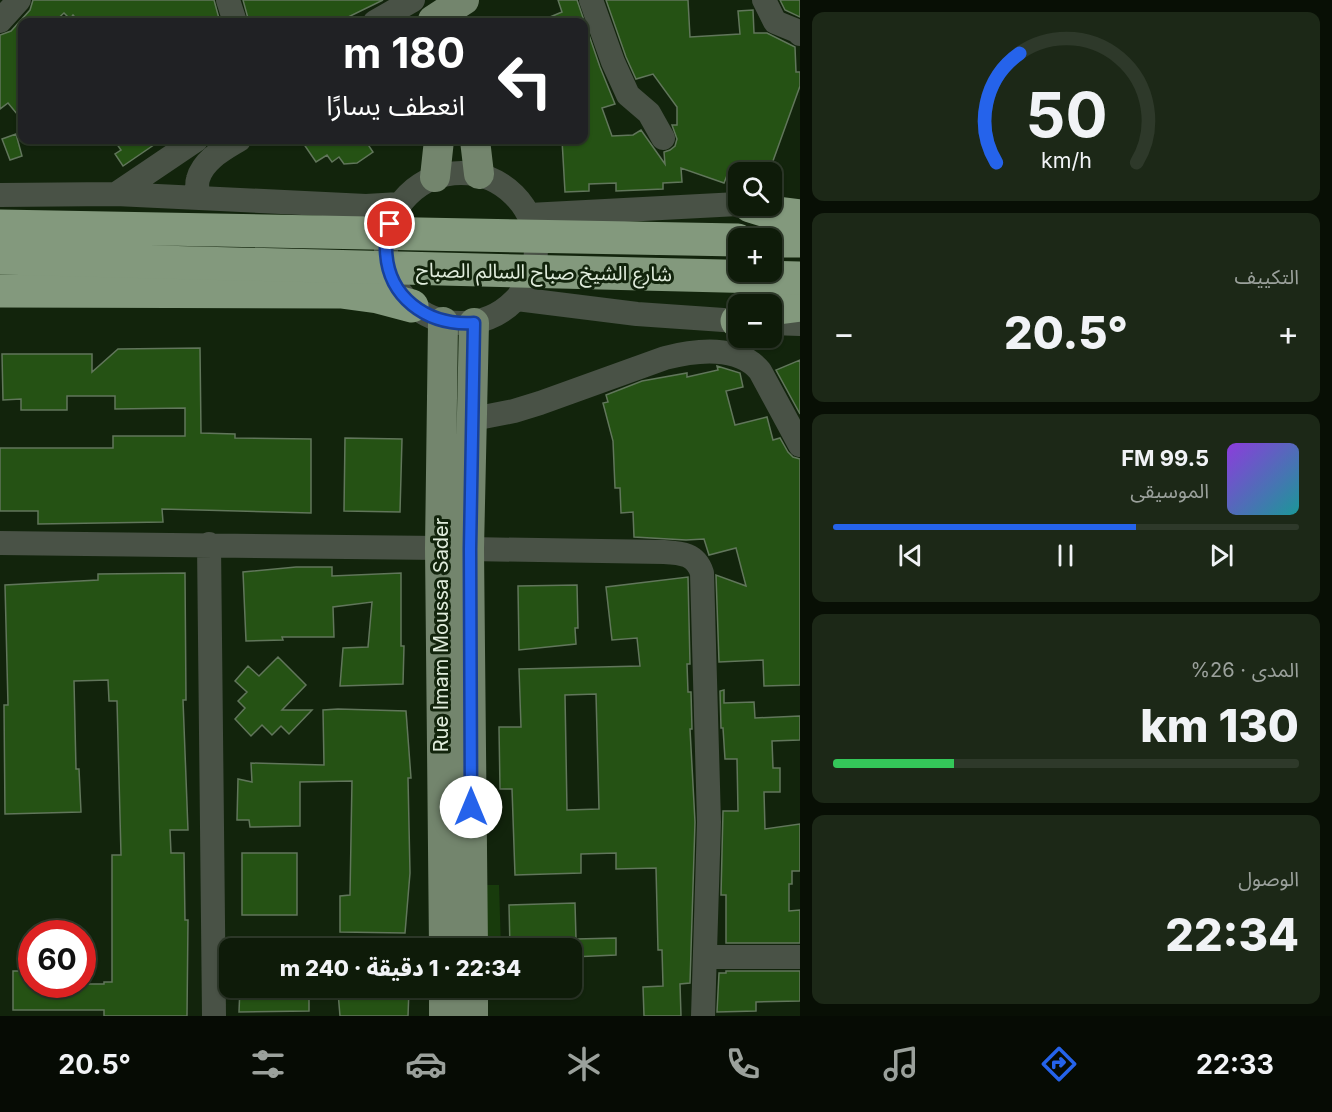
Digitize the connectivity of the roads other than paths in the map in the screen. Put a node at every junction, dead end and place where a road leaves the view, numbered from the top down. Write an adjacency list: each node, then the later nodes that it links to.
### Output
1 (228, 0): 7 (street)
2 (463, 0): 5 (main road); 8 (main road)
3 (591, 0): 10 (street)
4 (764, 0): 9 (street)
5 (428, 13): 6 (street)
6 (374, 15)
7 (235, 18)
8 (465, 18)
9 (800, 34)
10 (663, 138)
11 (190, 144): 17 (street)
12 (233, 144): 19 (street)
13 (439, 144): 16 (main road)
14 (475, 144): 15 (main road)
15 (479, 174): 16 (street); 25 (street)
16 (435, 177): 22 (street)
17 (116, 194): 18 (street); 19 (street)
18 (0, 195)
19 (198, 198): 22 (street)
20 (800, 201): 21 (street)
21 (782, 202)
22 (400, 204): 36 (street)
23 (728, 205): 25 (street)
24 (782, 214): 26 (highway)
25 (529, 215): 34 (street)
26 (800, 216)
27 (0, 226): 28 (highway, شارع الشيخ صباح السالم الصباح, bridge)
28 (728, 240)
29 (782, 240): 30 (highway)
30 (800, 241)
31 (0, 258): 32 (highway, شارع الشيخ صباح السالم الصباح, bridge)
32 (800, 278)
33 (1, 292): 36 (highway)
34 (517, 299): 38 (street); 40 (street)
35 (800, 305): 37 (highway)
36 (412, 306): 39 (street)
37 (782, 307)
38 (728, 320)
39 (443, 322): 40 (street); 47 (main road, Rue Imam Moussa Sader)
40 (474, 323): 43 (main road, Rue Imam Moussa Sader)
41 (782, 323): 42 (street)
42 (800, 324)
43 (473, 419): 44 (street); 48 (main road, Rue Imam Moussa Sader)
44 (800, 445)
45 (0, 543): 46 (street)
46 (209, 544): 47 (street); 55 (street)
47 (440, 548): 49 (main road, Rue Imam Moussa Sader)
48 (470, 549): 50 (main road, Rue Imam Moussa Sader); 51 (street)
49 (444, 938)
50 (473, 938)
51 (705, 957): 52 (street); 58 (street)
52 (800, 957)
53 (444, 998): 56 (main road)
54 (473, 998): 57 (main road)
55 (214, 1016)
56 (444, 1016)
57 (473, 1016)
58 (703, 1016)

